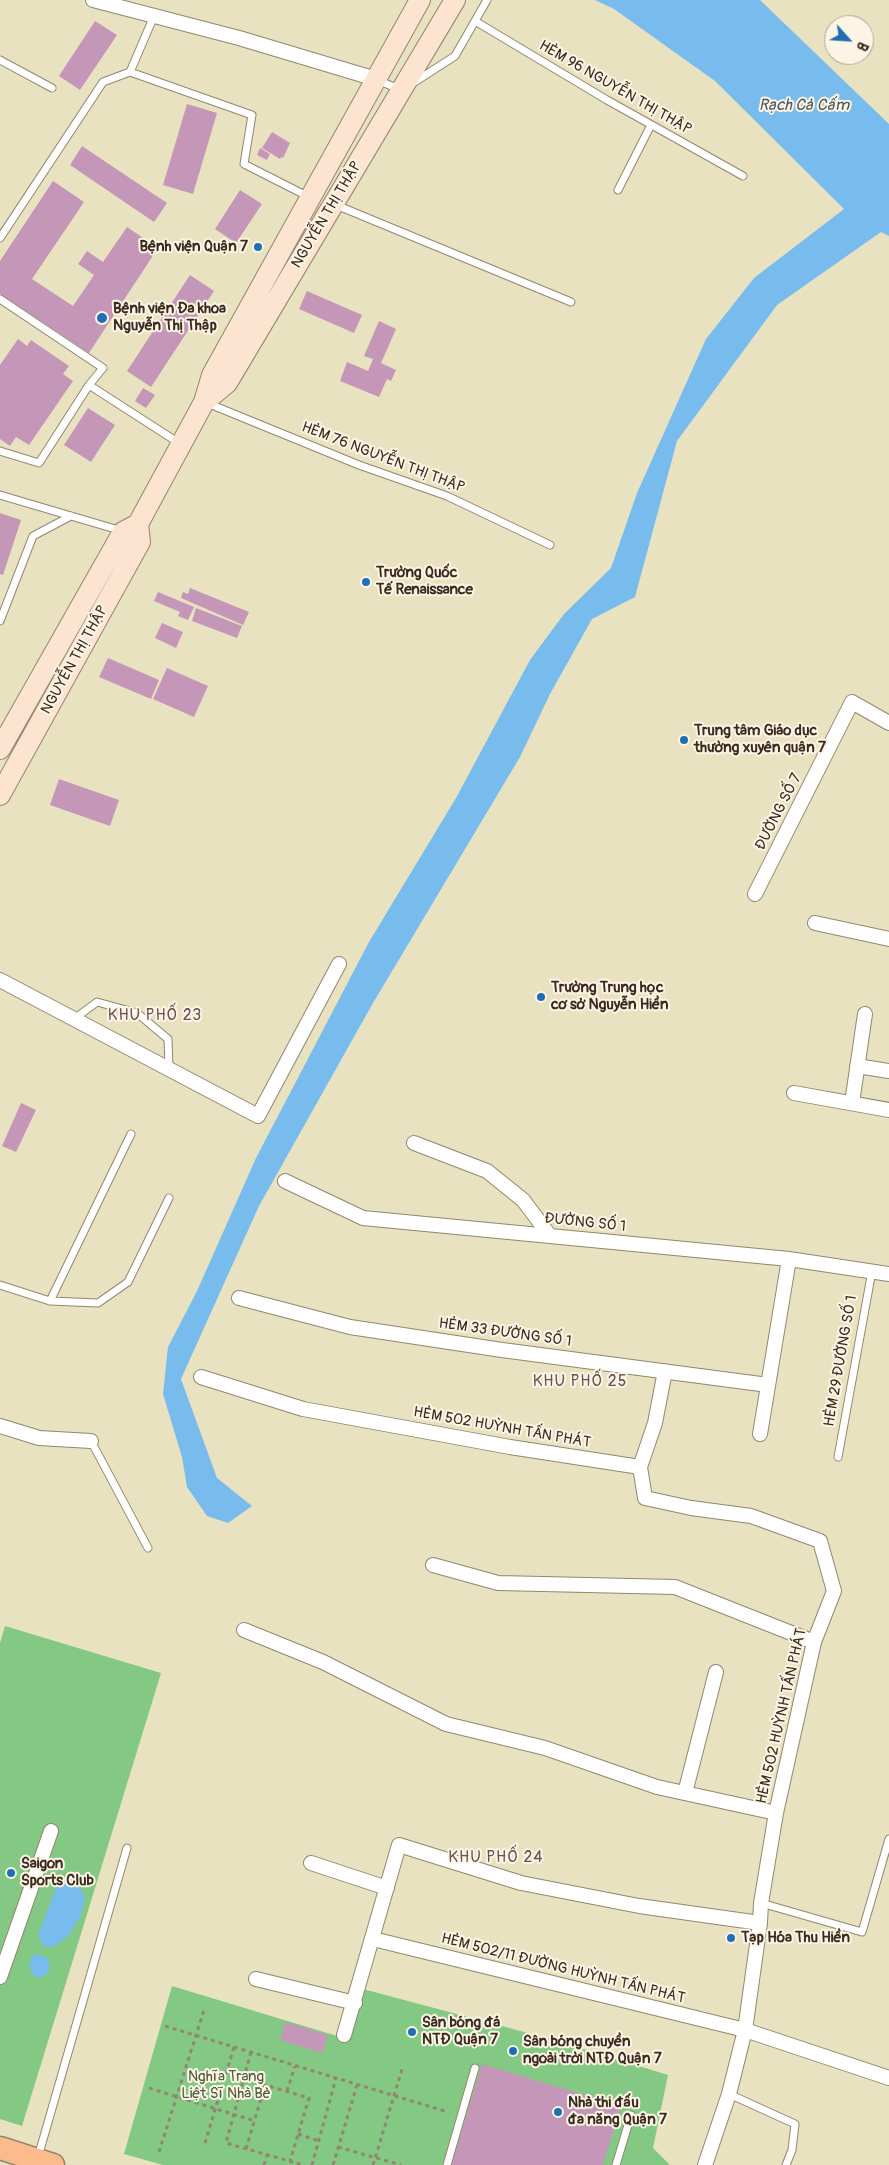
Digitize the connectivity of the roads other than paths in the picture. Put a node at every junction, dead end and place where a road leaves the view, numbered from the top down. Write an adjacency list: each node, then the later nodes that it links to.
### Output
1 (92, 0): 5 (street)
2 (455, 0): 11 (main road, NGUYỄN THỊ THẬP)
3 (487, 0): 6 (lane)
4 (418, 5): 9 (main road, NGUYỄN THỊ THẬP)
5 (154, 16): 8 (lane); 9 (street)
6 (474, 21): 11 (lane); 12 (lane, HẺM 96 NGUYỄN THỊ THẬP)
7 (0, 60): 10 (lane)
8 (130, 72): 15 (lane); 17 (lane)
9 (376, 79): 11 (lane); 15 (main road, NGUYỄN THỊ THẬP)
10 (52, 88)
11 (402, 90): 16 (main road, NGUYỄN THỊ THẬP)
12 (651, 125): 13 (lane, HẺM 96 NGUYỄN THỊ THẬP); 14 (lane)
13 (743, 176)
14 (618, 190)
15 (310, 198): 21 (main road, NGUYỄN THỊ THẬP)
16 (334, 204): 19 (lane); 21 (main road, NGUYỄN THỊ THẬP)
17 (0, 238)
18 (0, 299): 20 (lane)
19 (572, 302)
20 (89, 385): 22 (lane); 23 (lane)
21 (204, 402): 22 (main road, NGUYỄN THỊ THẬP); 27 (lane, HẺM 76 NGUYỄN THỊ THẬP)
22 (181, 444): 26 (main road, NGUYỄN THỊ THẬP)
23 (0, 451)
24 (0, 495): 25 (lane)
25 (71, 516): 26 (lane); 28 (lane)
26 (131, 528): 30 (main road, NGUYỄN THỊ THẬP); 31 (main road, NGUYỄN THỊ THẬP)
27 (550, 545)
28 (0, 621)
29 (889, 723): 32 (street, ĐƯỜNG SỐ 7)
30 (0, 749)
31 (0, 794)
32 (756, 894)
33 (815, 923): 34 (street)
34 (889, 939)
35 (339, 964): 40 (street)
36 (0, 980): 38 (street)
37 (865, 1014): 39 (street)
38 (74, 1020): 40 (street); 40 (lane)
39 (857, 1066): 41 (street); 43 (street)
40 (170, 1070)
41 (889, 1071)
42 (794, 1094): 43 (street)
43 (852, 1103): 44 (street)
44 (889, 1110)
45 (131, 1134): 55 (lane)
46 (414, 1143): 49 (street)
47 (285, 1181): 49 (street, ĐƯỜNG SỐ 1)
48 (169, 1198): 55 (lane)
49 (550, 1236): 50 (street, ĐƯỜNG SỐ 1)
50 (789, 1259): 51 (street, ĐƯỜNG SỐ 1); 58 (street)
51 (872, 1271): 52 (street, ĐƯỜNG SỐ 1); 62 (lane, HẺM 29 ĐƯỜNG SỐ 1)
52 (889, 1274)
53 (0, 1285): 55 (lane)
54 (239, 1298): 56 (street, HẺM 33 ĐƯỜNG SỐ 1)
55 (50, 1300)
56 (665, 1371): 58 (street, HẺM 33 ĐƯỜNG SỐ 1); 63 (street)
57 (201, 1377): 63 (street, HẺM 502 HUỲNH TẤN PHÁT)
58 (768, 1385): 60 (street)
59 (0, 1426): 61 (street)
60 (760, 1434)
61 (91, 1441): 64 (lane)
62 (838, 1457)
63 (640, 1467): 67 (street, HẺM 502 HUỲNH TẤN PHÁT)
64 (148, 1548)
65 (433, 1565): 67 (street)
66 (244, 1630): 69 (street)
67 (814, 1642): 70 (street, HẺM 502 HUỲNH TẤN PHÁT)
68 (716, 1672): 69 (street)
69 (685, 1793): 70 (street)
70 (776, 1814): 76 (street, HẺM 502 HUỲNH TẤN PHÁT)
71 (51, 1831): 79 (street)
72 (889, 1839): 76 (lane)
73 (127, 1848): 89 (lane)
74 (311, 1863): 75 (street)
75 (387, 1888): 77 (street); 78 (street)
76 (761, 1903): 77 (street, HẺM 502 HUỲNH TẤN PHÁT)
77 (760, 1924): 82 (street, HẺM 502 HUỲNH TẤN PHÁT)
78 (373, 1939): 81 (street); 82 (street, HẺM 502/11 ĐƯỜNG HUỲNH TẤN PHÁT)
79 (0, 1977)
80 (256, 1979): 81 (street)
81 (355, 2003): 83 (street)
82 (745, 2030): 85 (street, HẺM 502/11 ĐƯỜNG HUỲNH TẤN PHÁT); 86 (street, HẺM 502 HUỲNH TẤN PHÁT)
83 (344, 2034)
84 (475, 2068): 90 (lane)
85 (889, 2078)
86 (729, 2094): 92 (street, HẺM 502 HUỲNH TẤN PHÁT); 93 (lane)
87 (631, 2116): 91 (lane)
88 (6, 2155): 89 (main road)
89 (45, 2163)
90 (447, 2165)
91 (616, 2165)
92 (705, 2165)
93 (786, 2165)

